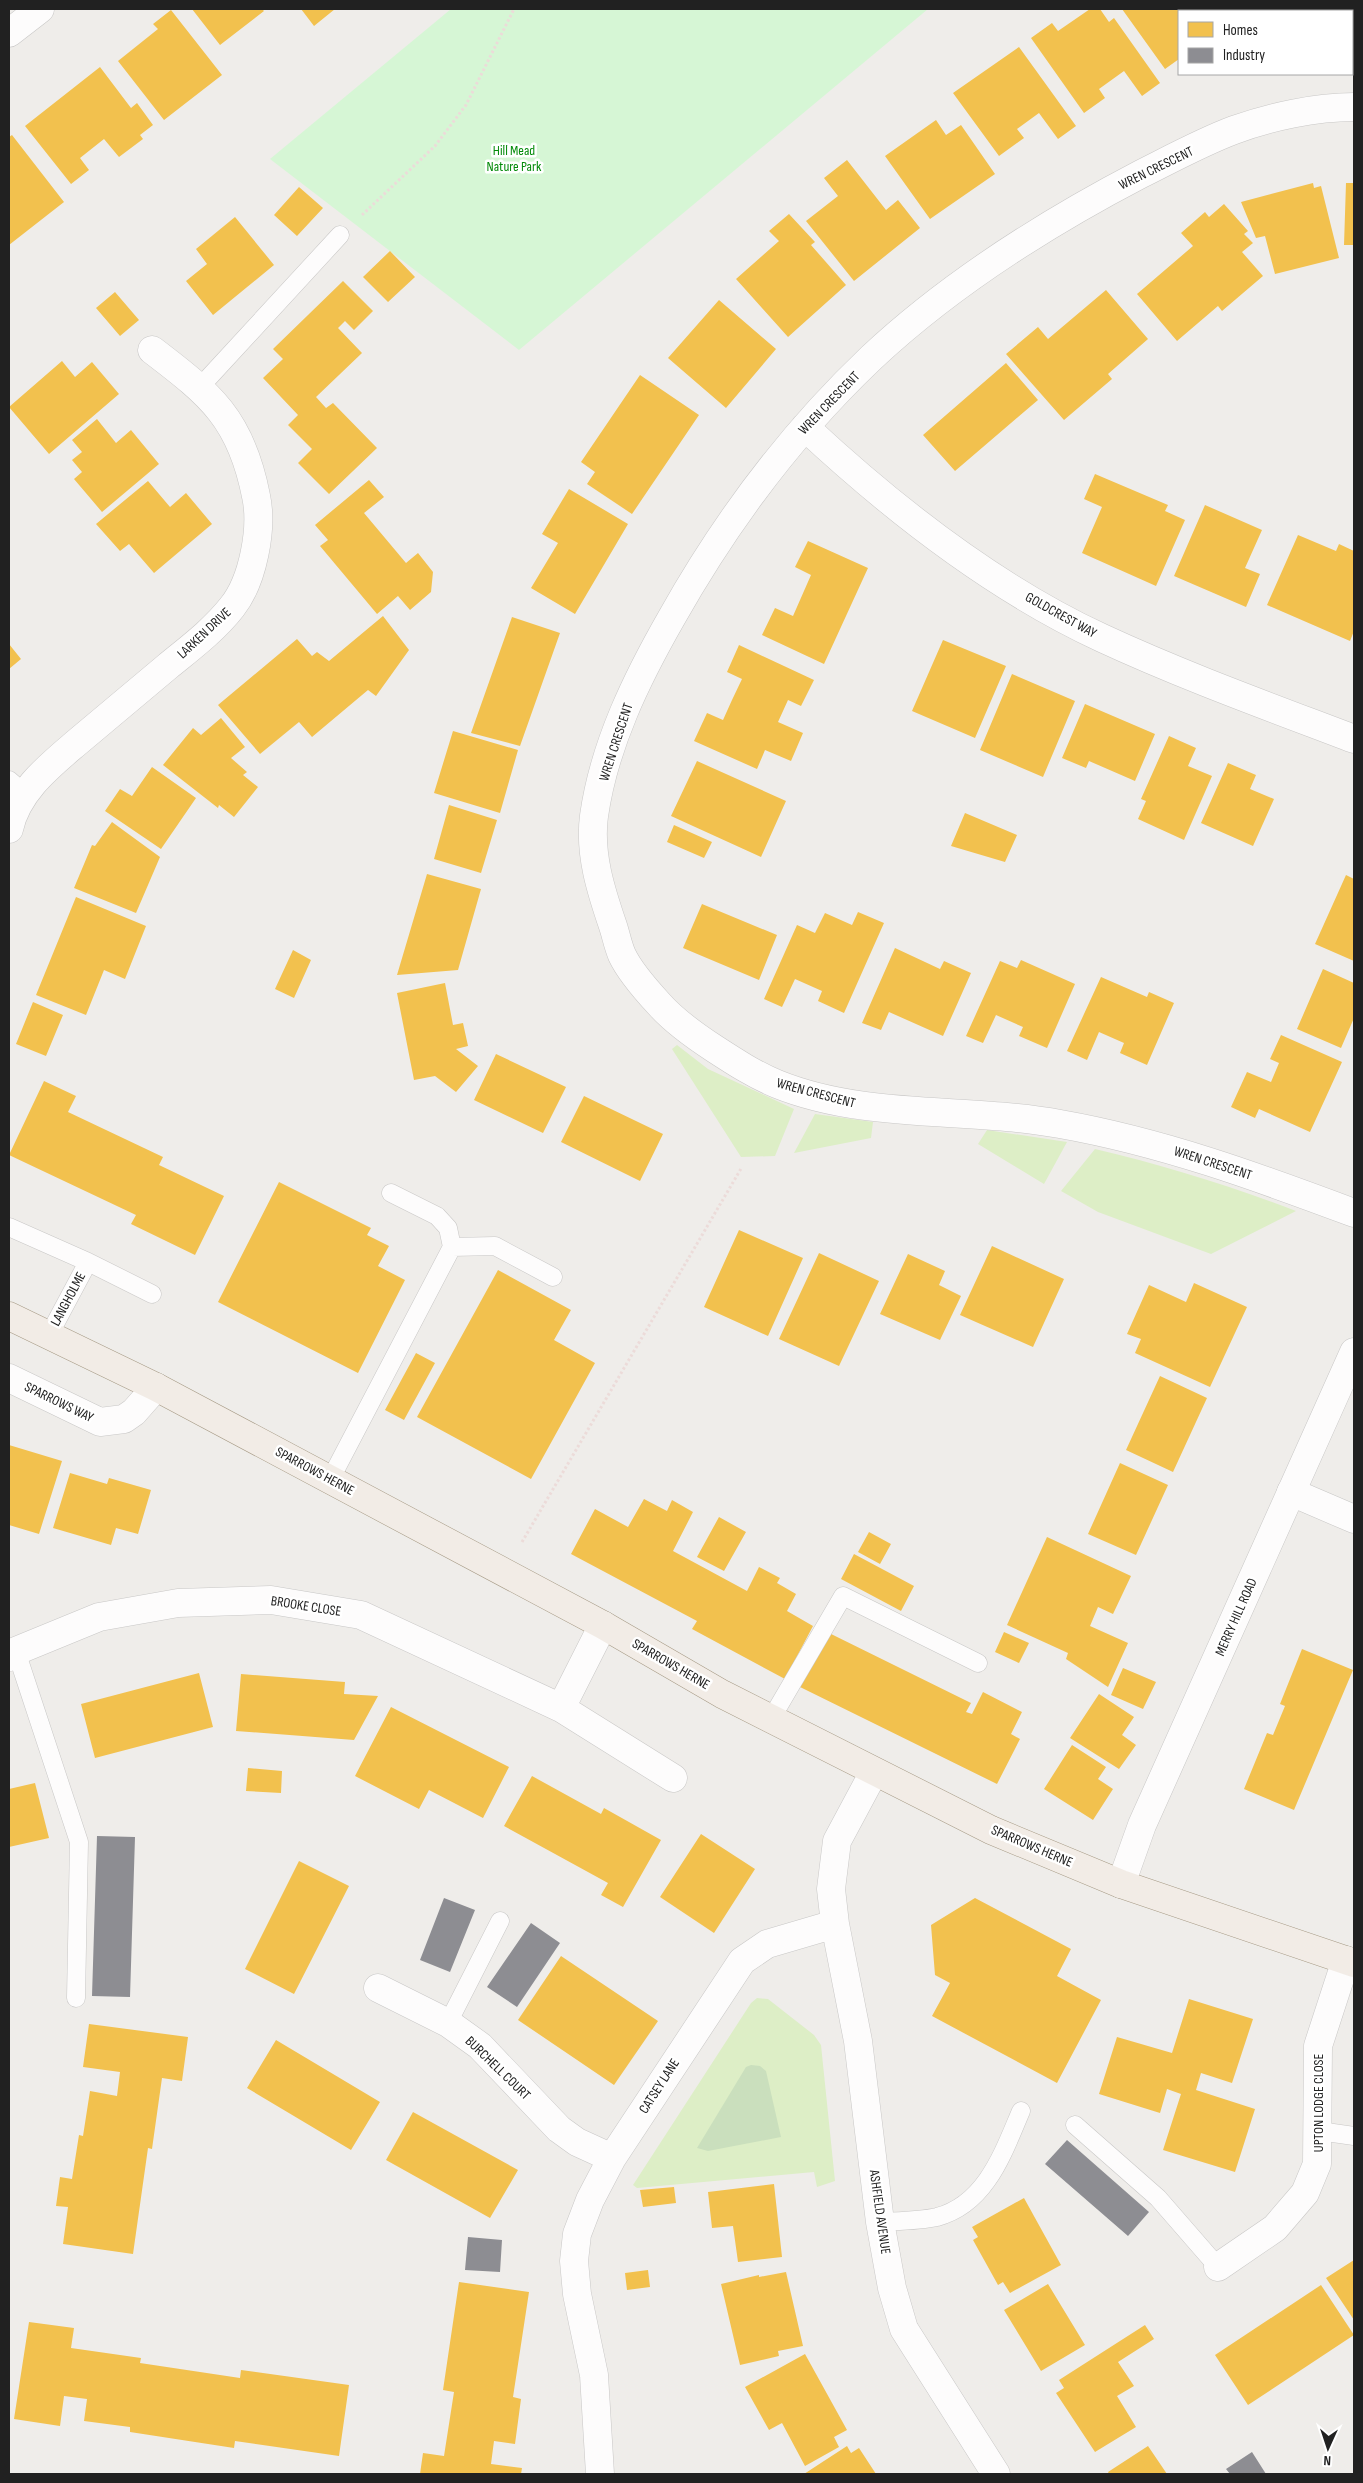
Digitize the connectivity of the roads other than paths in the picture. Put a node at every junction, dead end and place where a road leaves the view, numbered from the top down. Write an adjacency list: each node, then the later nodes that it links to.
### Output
1 (40, 9): 2 (street)
2 (9, 33)
3 (1354, 107): 7 (street, WREN CRESCENT)
4 (340, 235): 6 (lane)
5 (152, 350): 6 (street, LARKEN DRIVE)
6 (200, 387): 9 (street, LARKEN DRIVE)
7 (805, 427): 8 (street, GOLDCREST WAY); 12 (street, WREN CRESCENT)
8 (1354, 739)
9 (16, 787): 10 (street, LARKEN DRIVE)
10 (9, 828)
11 (391, 1193): 14 (lane)
12 (1354, 1213)
13 (9, 1227): 15 (lane, LANGHOLME)
14 (452, 1247): 16 (lane); 23 (lane)
15 (88, 1262): 17 (lane, LANGHOLME); 19 (lane, LANGHOLME)
16 (553, 1277)
17 (152, 1294)
18 (9, 1316): 19 (main road, SPARROWS HERNE)
19 (49, 1336): 22 (main road, SPARROWS HERNE)
20 (1354, 1352): 24 (street, MERRY HILL ROAD)
21 (9, 1378): 22 (street, SPARROWS WAY)
22 (156, 1387): 23 (main road, SPARROWS HERNE)
23 (330, 1480): 26 (main road, SPARROWS HERNE)
24 (1292, 1492): 25 (street); 33 (street, MERRY HILL ROAD)
25 (1354, 1519)
26 (602, 1626): 29 (street); 30 (main road, SPARROWS HERNE)
27 (12, 1654): 29 (street, BROOKE CLOSE); 38 (lane)
28 (978, 1663): 30 (lane)
29 (561, 1708): 32 (street, BROOKE CLOSE)
30 (771, 1719): 31 (main road, SPARROWS HERNE)
31 (874, 1772): 33 (main road, SPARROWS HERNE); 35 (street)
32 (673, 1778)
33 (1121, 1884): 36 (main road, SPARROWS HERNE)
34 (500, 1921): 39 (lane)
35 (835, 1924): 44 (street, CATSEY LANE); 45 (street, ASHFIELD AVENUE)
36 (1350, 1962): 42 (street, UPTON LODGE CLOSE)
37 (378, 1988): 39 (street, BURCHELL COURT)
38 (76, 1998)
39 (448, 2023): 44 (street, BURCHELL COURT)
40 (1021, 2111): 45 (lane)
41 (1075, 2125): 46 (lane)
42 (1319, 2131): 43 (lane); 46 (street, UPTON LODGE CLOSE)
43 (1354, 2136)
44 (612, 2158): 47 (street, CATSEY LANE)
45 (880, 2222): 48 (street, ASHFIELD AVENUE)
46 (1218, 2267)
47 (600, 2474)
48 (996, 2474)

